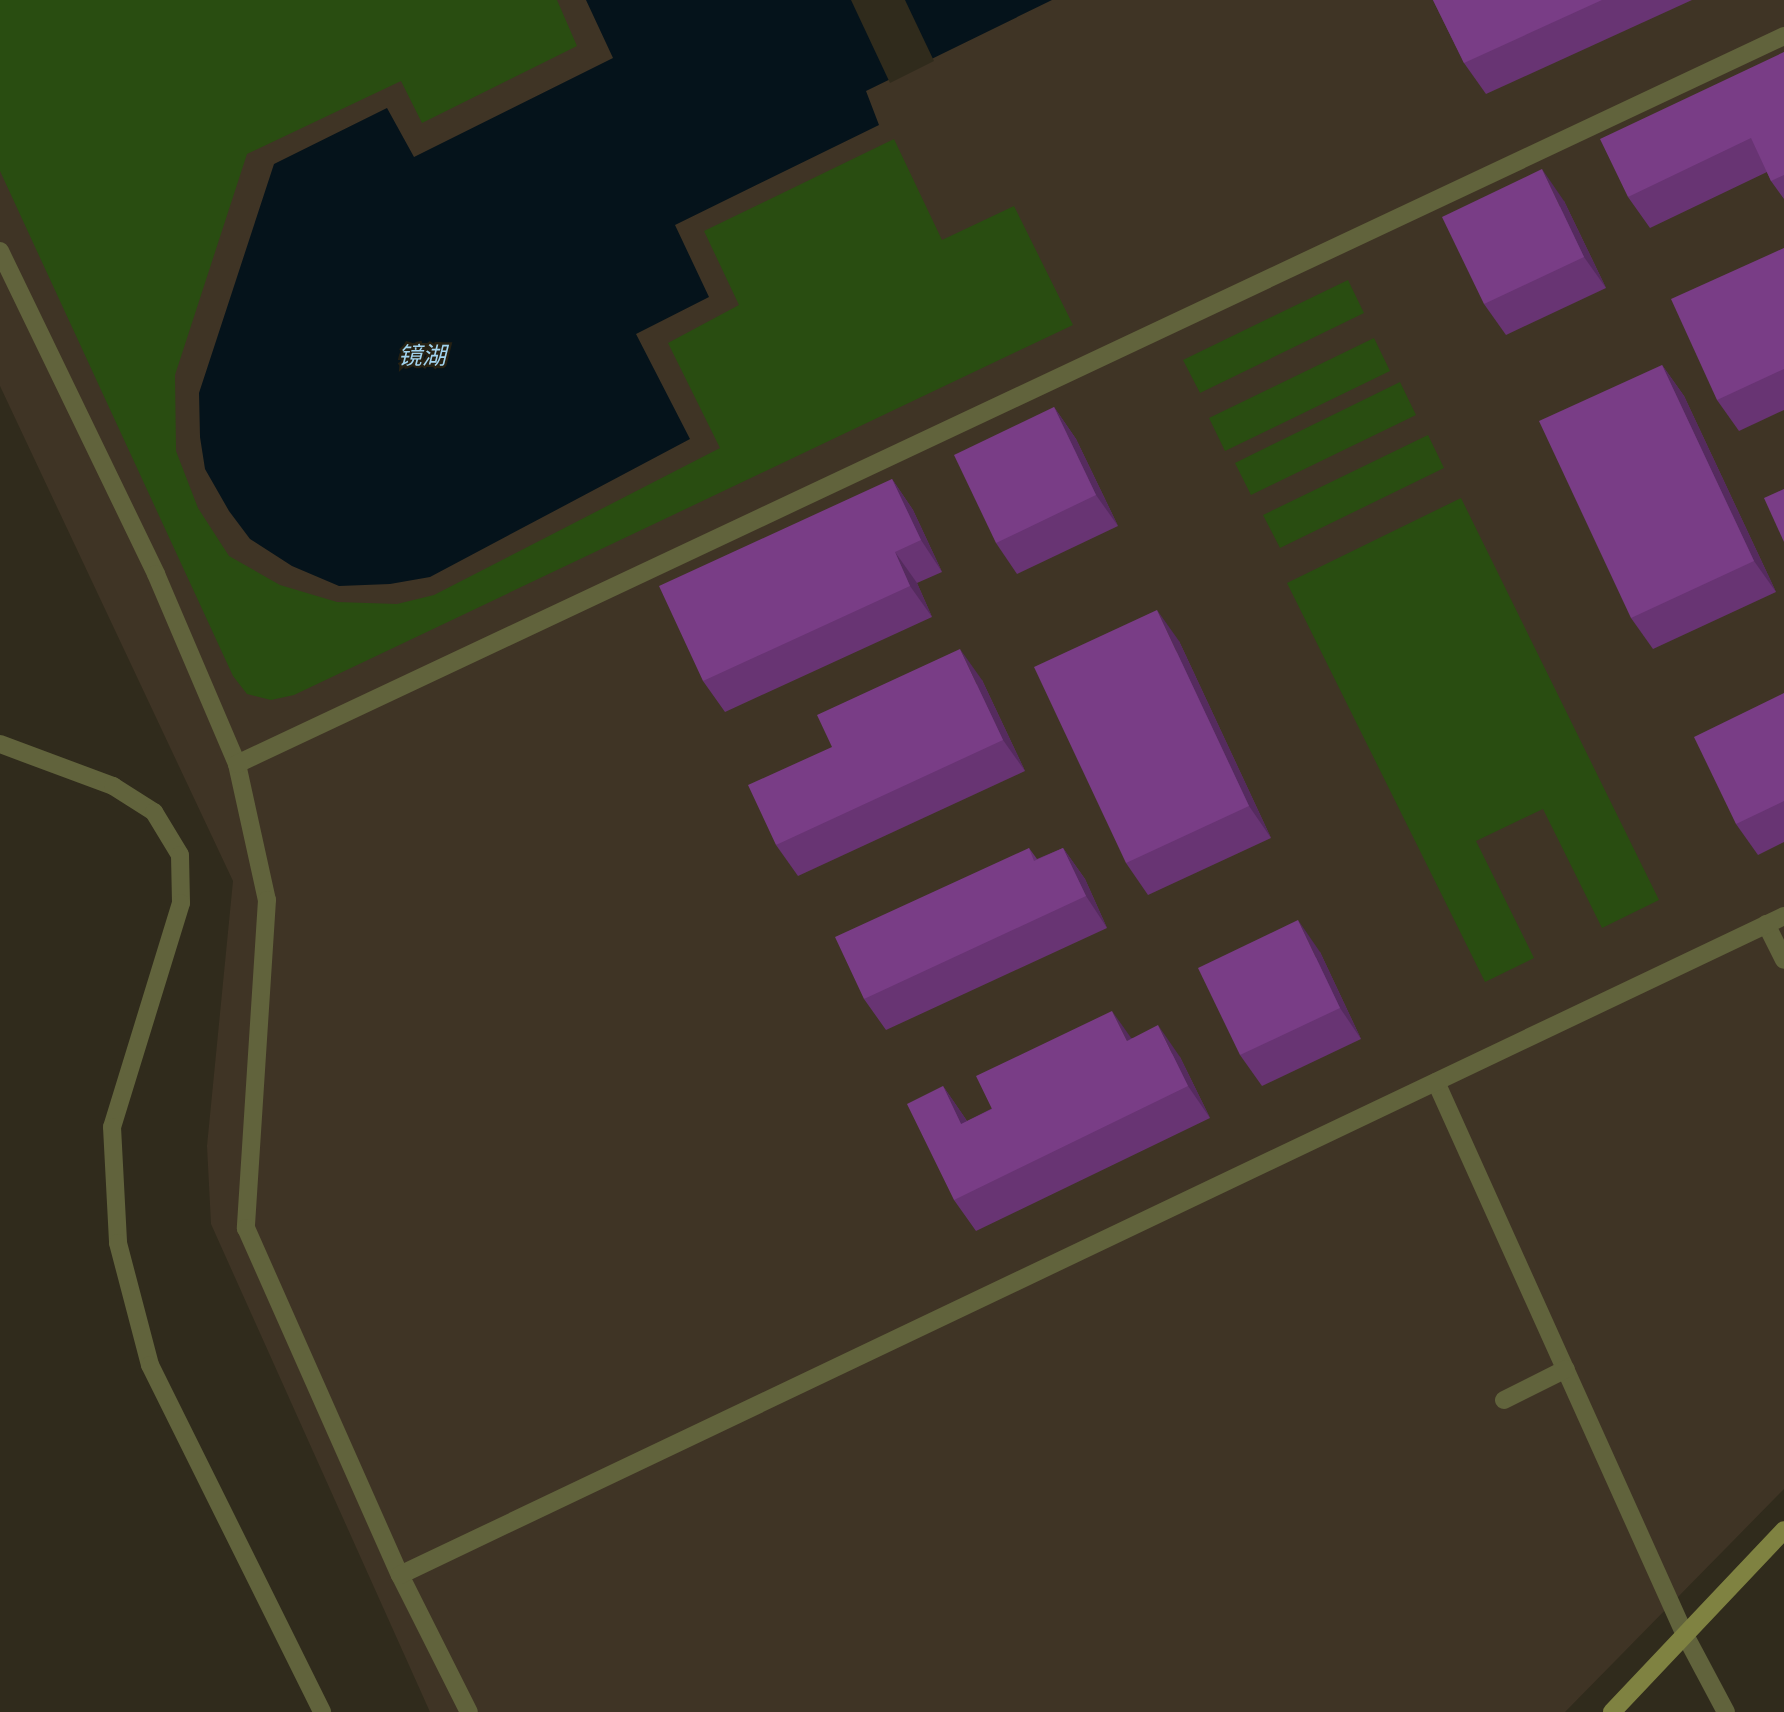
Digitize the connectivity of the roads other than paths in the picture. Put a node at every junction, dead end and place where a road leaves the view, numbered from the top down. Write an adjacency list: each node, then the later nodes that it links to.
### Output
1 (1784, 36): 4 (street)
2 (0, 251): 4 (street)
3 (0, 744): 14 (street)
4 (237, 764): 12 (street)
5 (1784, 916): 6 (street)
6 (1766, 924): 7 (street); 8 (street)
7 (1784, 960)
8 (1436, 1082): 9 (street); 12 (street)
9 (1566, 1369): 10 (street); 13 (street)
10 (1504, 1400)
11 (1784, 1530): 13 (main road)
12 (400, 1575): 15 (street)
13 (1685, 1634): 16 (main road); 17 (street)
14 (322, 1712)
15 (470, 1712)
16 (1612, 1712)
17 (1726, 1712)

